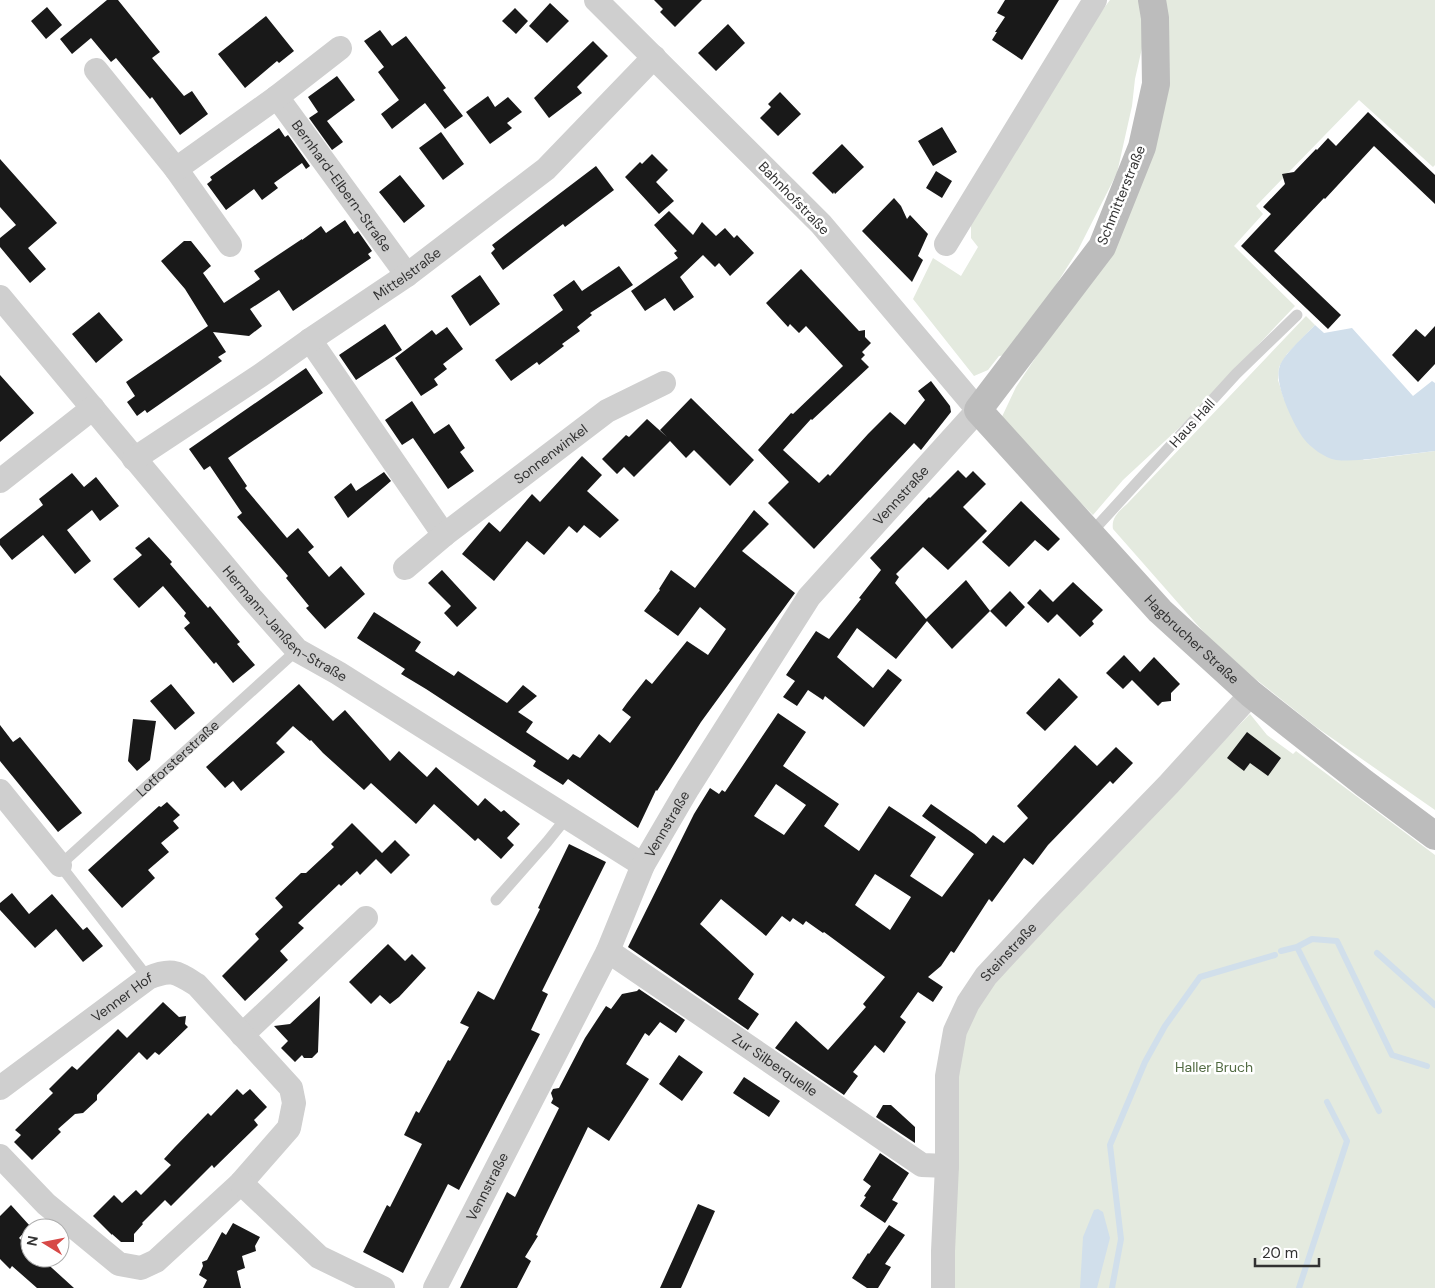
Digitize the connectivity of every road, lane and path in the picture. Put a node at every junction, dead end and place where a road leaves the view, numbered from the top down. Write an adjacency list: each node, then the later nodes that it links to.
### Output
1 (596, 0): 5 (street, Bahnhofstraße)
2 (1095, 0): 9 (street)
3 (1152, 0): 17 (main road, Schmitterstraße)
4 (340, 48): 7 (street)
5 (654, 57): 11 (street, Mittelstraße); 17 (street, Bahnhofstraße)
6 (96, 70): 8 (street)
7 (277, 97): 8 (street); 11 (street, Bernhard-Elbern-Straße)
8 (176, 168): 10 (street)
9 (946, 244)
10 (230, 245)
11 (407, 275): 14 (street, Mittelstraße)
12 (0, 297): 16 (street, Hermann-Janßen-Straße)
13 (1297, 315): 20 (lane, Haus Hall)
14 (310, 340): 18 (street, Mittelstraße); 21 (street)
15 (664, 383): 21 (street, Sonnenwinkel)
16 (92, 408): 18 (street, Hermann-Janßen-Straße); 19 (street)
17 (978, 410): 20 (main road, Hagbrucher Straße); 29 (street, Vennstraße)
18 (134, 459): 23 (street, Hermann-Janßen-Straße)
19 (0, 481)
20 (1090, 534): 24 (main road, Hagbrucher Straße)
21 (444, 535): 22 (street, Sonnenwinkel)
22 (405, 568)
23 (297, 650): 26 (street, Hermann-Janßen-Straße); 28 (lane, Lotforsterstraße)
24 (1251, 694): 27 (main road, Hagbrucher Straße); 37 (street, Steinstraße)
25 (0, 791): 28 (street)
26 (566, 817): 29 (street, Hermann-Janßen-Straße); 30 (lane)
27 (1435, 836)
28 (60, 865): 33 (lane)
29 (643, 865): 32 (street, Vennstraße)
30 (496, 900)
31 (366, 918): 34 (street)
32 (608, 951): 37 (street, Zur Silberquelle); 41 (street, Vennstraße)
33 (148, 978): 34 (street, Venner Hof); 35 (street, Venner Hof)
34 (242, 1035): 38 (street, Venner Hof)
35 (0, 1088)
36 (0, 1156): 39 (street, Venner Hof)
37 (947, 1166): 42 (street, Steinstraße)
38 (240, 1183): 39 (street, Venner Hof); 40 (street)
39 (137, 1278)
40 (383, 1288)
41 (435, 1288)
42 (943, 1288)

